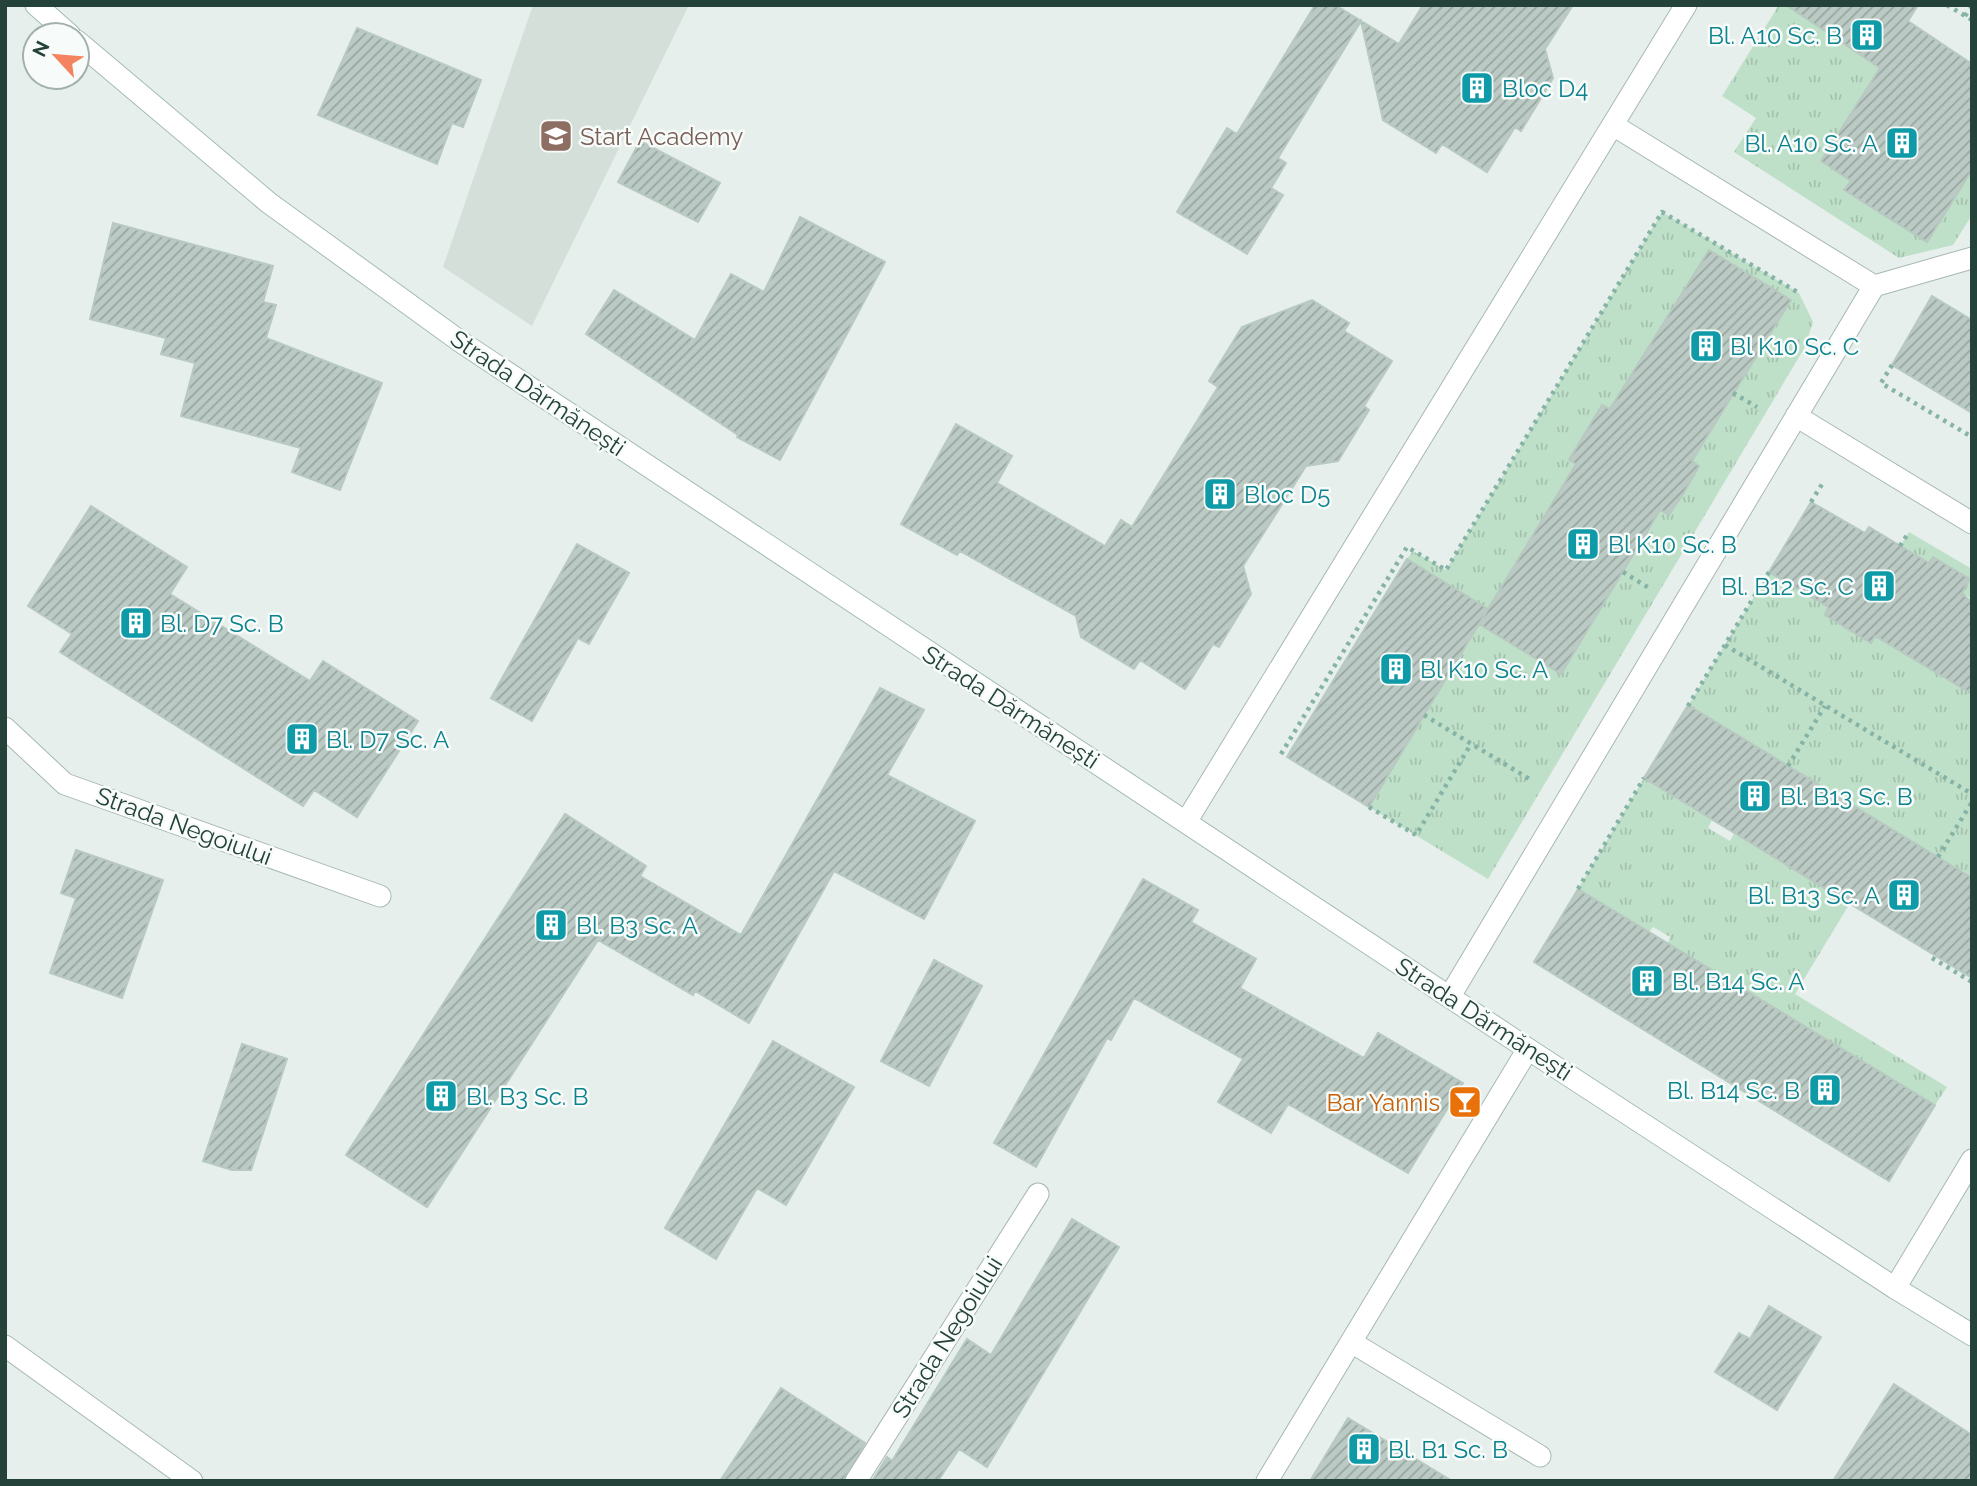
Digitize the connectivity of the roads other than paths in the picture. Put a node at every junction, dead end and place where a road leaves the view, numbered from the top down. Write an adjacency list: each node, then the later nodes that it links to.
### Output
1 (36, 5): 3 (street)
2 (1686, 5): 5 (street)
3 (54, 21)
4 (91, 53): 11 (street, Strada Dărmănești)
5 (1613, 125): 7 (street); 11 (street)
6 (1972, 258): 7 (street)
7 (1874, 286): 8 (street)
8 (1796, 416): 9 (street); 13 (street)
9 (1972, 523)
10 (5, 728): 12 (street, Strada Negoiului)
11 (1186, 822): 13 (street, Strada Dărmănești)
12 (380, 896)
13 (1450, 996): 14 (street, Strada Dărmănești)
14 (1528, 1049): 17 (street, Strada Dărmănești); 19 (street)
15 (1972, 1160): 17 (street)
16 (1038, 1194): 23 (street, Strada Negoiului)
17 (1895, 1288): 18 (street, Strada Dărmănești)
18 (1972, 1335)
19 (1351, 1342): 21 (street); 24 (street)
20 (5, 1346): 22 (street)
21 (1540, 1456)
22 (192, 1481)
23 (856, 1481)
24 (1267, 1481)

